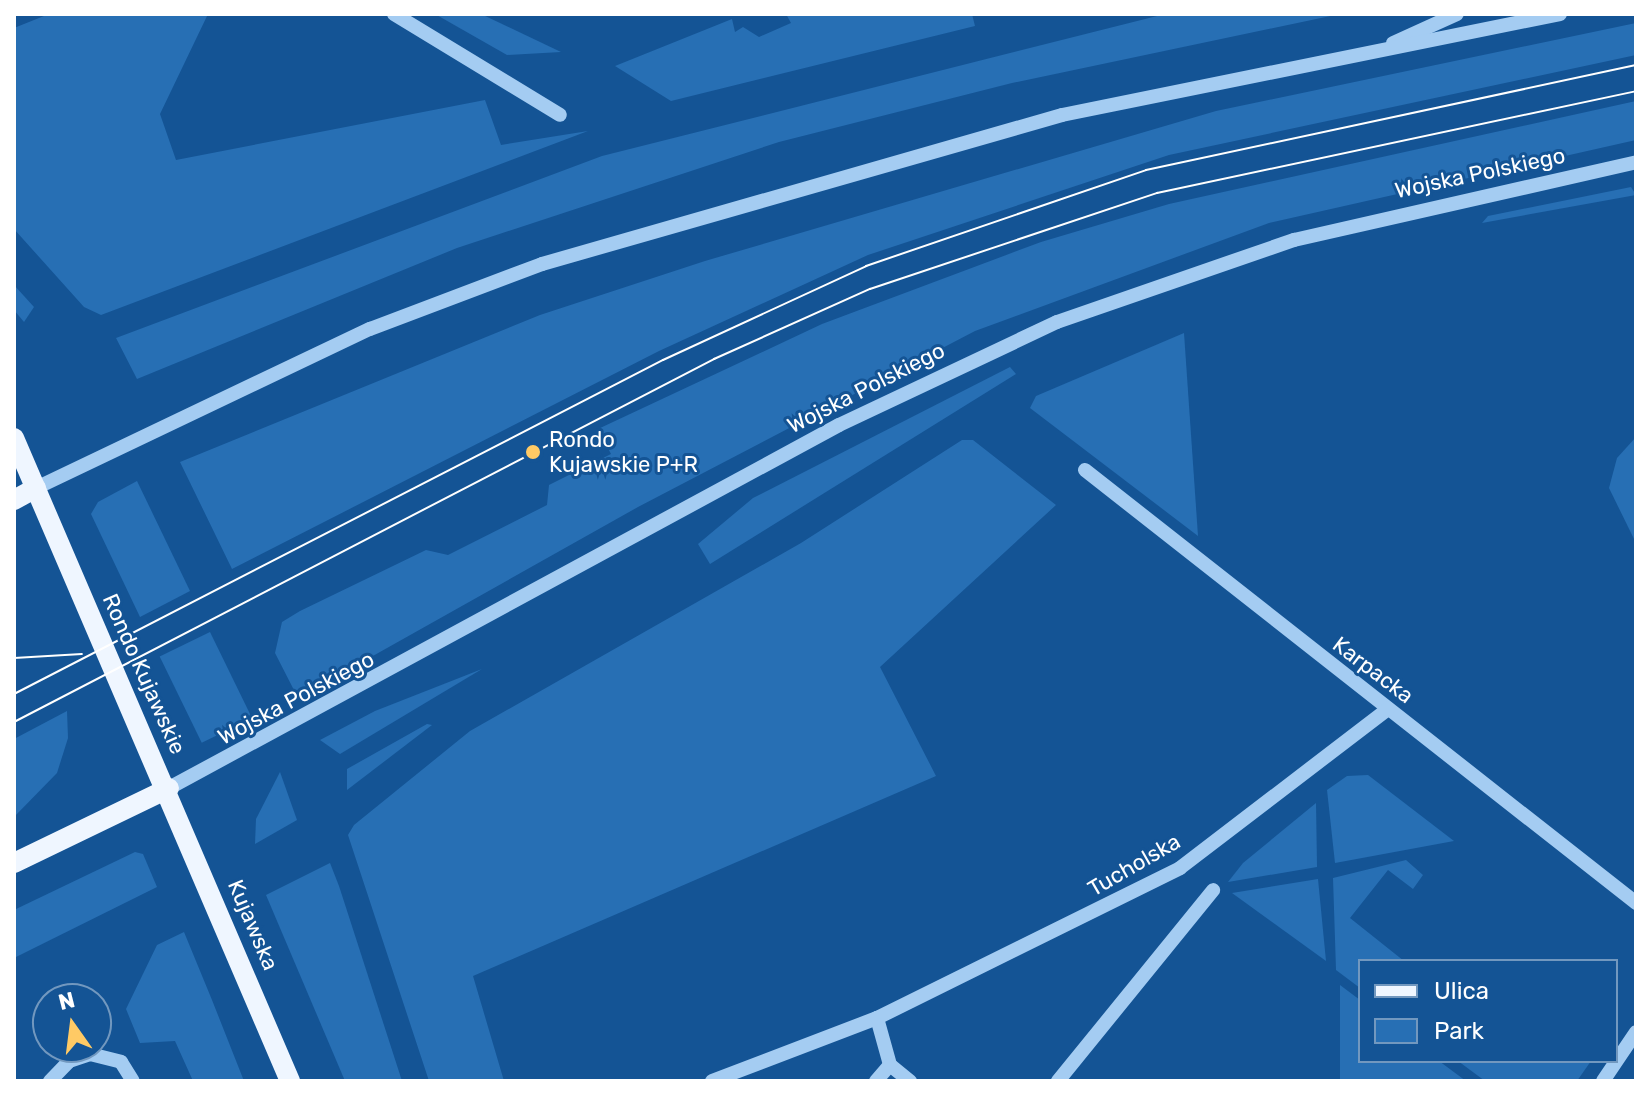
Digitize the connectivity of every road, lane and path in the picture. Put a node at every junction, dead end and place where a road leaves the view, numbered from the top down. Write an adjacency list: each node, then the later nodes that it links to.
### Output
1 (394, 14): 5 (street)
2 (1457, 14): 4 (street)
3 (1560, 14): 4 (street)
4 (1367, 54): 9 (street)
5 (560, 115)
6 (1636, 162): 12 (street, Wojska Polskiego)
7 (14, 438): 9 (main road)
8 (1085, 470): 11 (street, Karpacka)
9 (36, 488): 10 (main road); 12 (main road, Rondo Kujawskie)
10 (14, 500)
11 (1388, 709): 15 (street, Karpacka); 16 (street, Tucholska)
12 (169, 788): 13 (main road, Rondo Kujawskie); 23 (main road, Kujawska)
13 (14, 863)
14 (1213, 890): 27 (street)
15 (1636, 903)
16 (877, 1018): 20 (street); 24 (street, Tucholska)
17 (1636, 1032): 18 (street)
18 (1618, 1059)
19 (1615, 1063): 28 (street)
20 (890, 1065): 25 (street); 26 (street)
21 (50, 1081): 22 (street)
22 (133, 1081)
23 (290, 1081)
24 (712, 1081)
25 (876, 1081)
26 (910, 1081)
27 (1058, 1081)
28 (1603, 1081)

